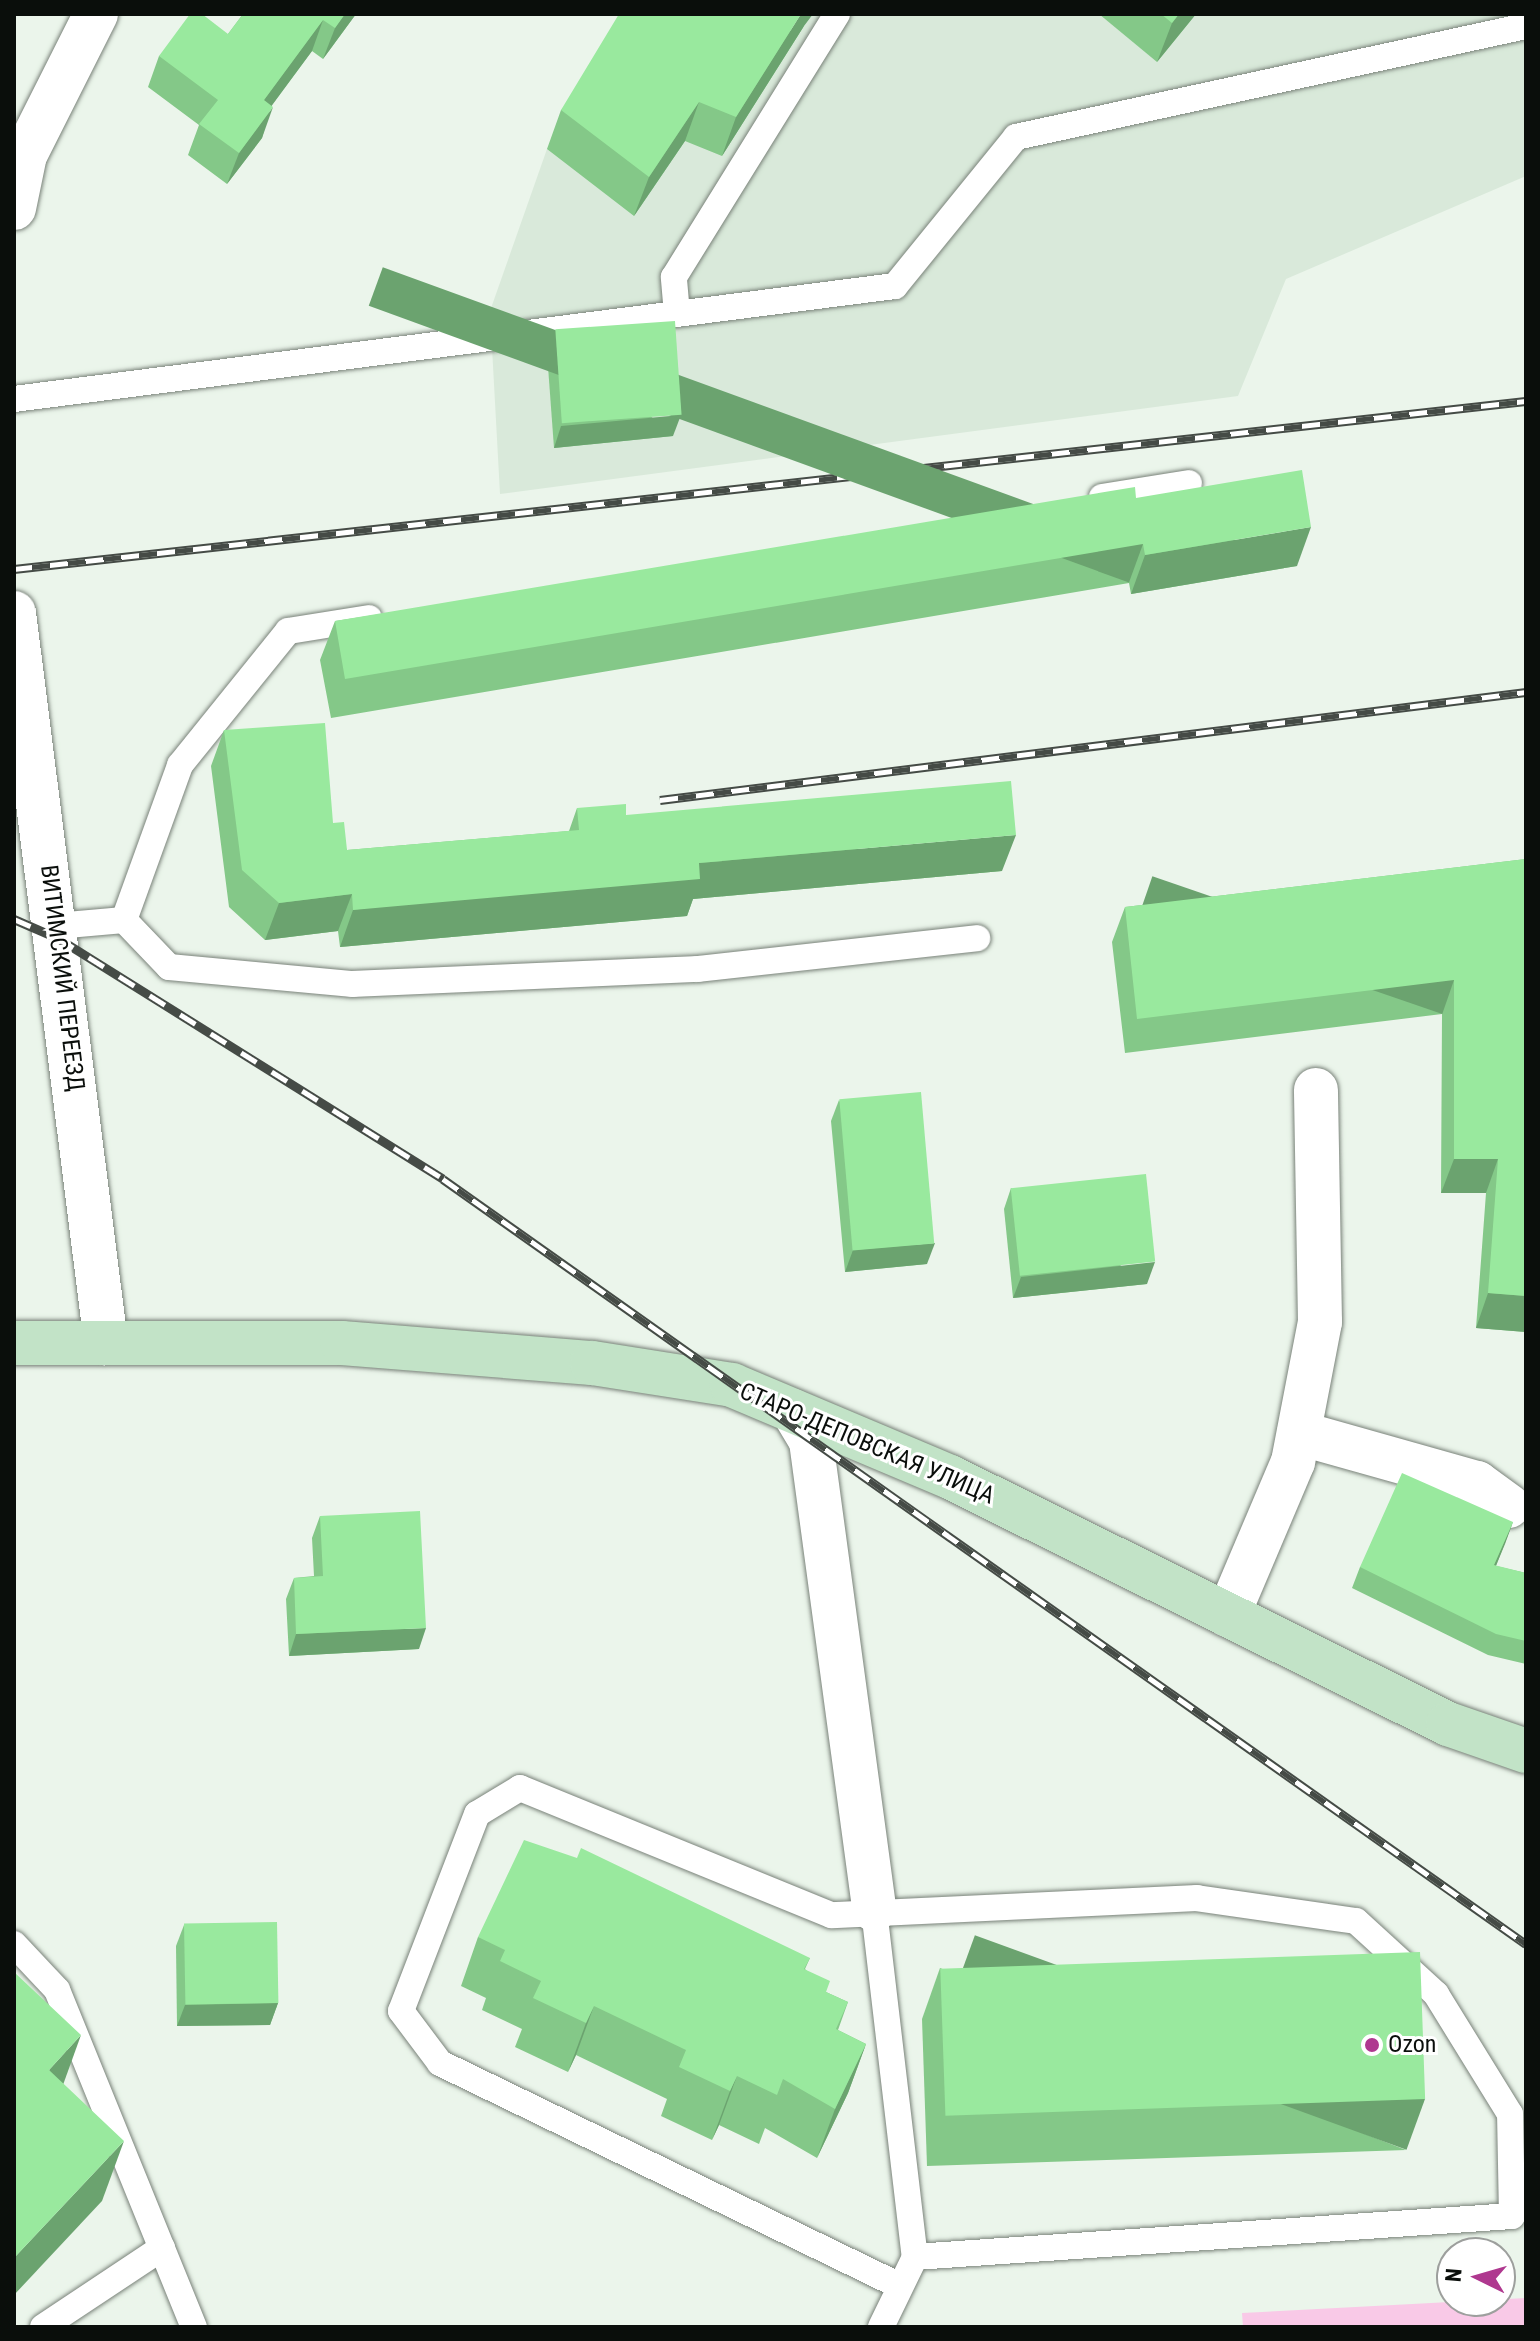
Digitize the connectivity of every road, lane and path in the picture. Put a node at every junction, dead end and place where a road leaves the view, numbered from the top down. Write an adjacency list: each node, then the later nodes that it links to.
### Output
1 (96, 14): 4 (street)
2 (837, 14): 5 (lane)
3 (1526, 26): 5 (lane)
4 (14, 208)
5 (677, 314): 6 (lane)
6 (14, 399)
7 (1189, 483): 8 (lane)
8 (1080, 501)
9 (14, 613): 12 (street, ВИТИМСКИЙ ПЕРЕЕЗД)
10 (397, 613): 11 (lane)
11 (124, 920): 12 (lane); 13 (lane)
12 (56, 926): 16 (street, ВИТИМСКИЙ ПЕРЕЕЗД)
13 (977, 938)
14 (1316, 1090): 18 (street)
15 (14, 1343): 16 (main road, СТАРО-ДЕПОВСКАЯ УЛИЦА)
16 (106, 1343): 17 (main road, СТАРО-ДЕПОВСКАЯ УЛИЦА)
17 (793, 1411): 20 (main road, СТАРО-ДЕПОВСКАЯ УЛИЦА); 22 (street)
18 (1299, 1433): 19 (street); 20 (street)
19 (1509, 1506)
20 (1228, 1615): 21 (main road, СТАРО-ДЕПОВСКАЯ УЛИЦА)
21 (1526, 1751)
22 (874, 1910): 25 (lane); 25 (lane); 26 (lane)
23 (14, 1944): 24 (lane)
24 (162, 2248): 27 (lane); 28 (lane)
25 (915, 2257): 26 (lane)
26 (900, 2286): 29 (lane)
27 (43, 2327)
28 (194, 2327)
29 (881, 2327)

